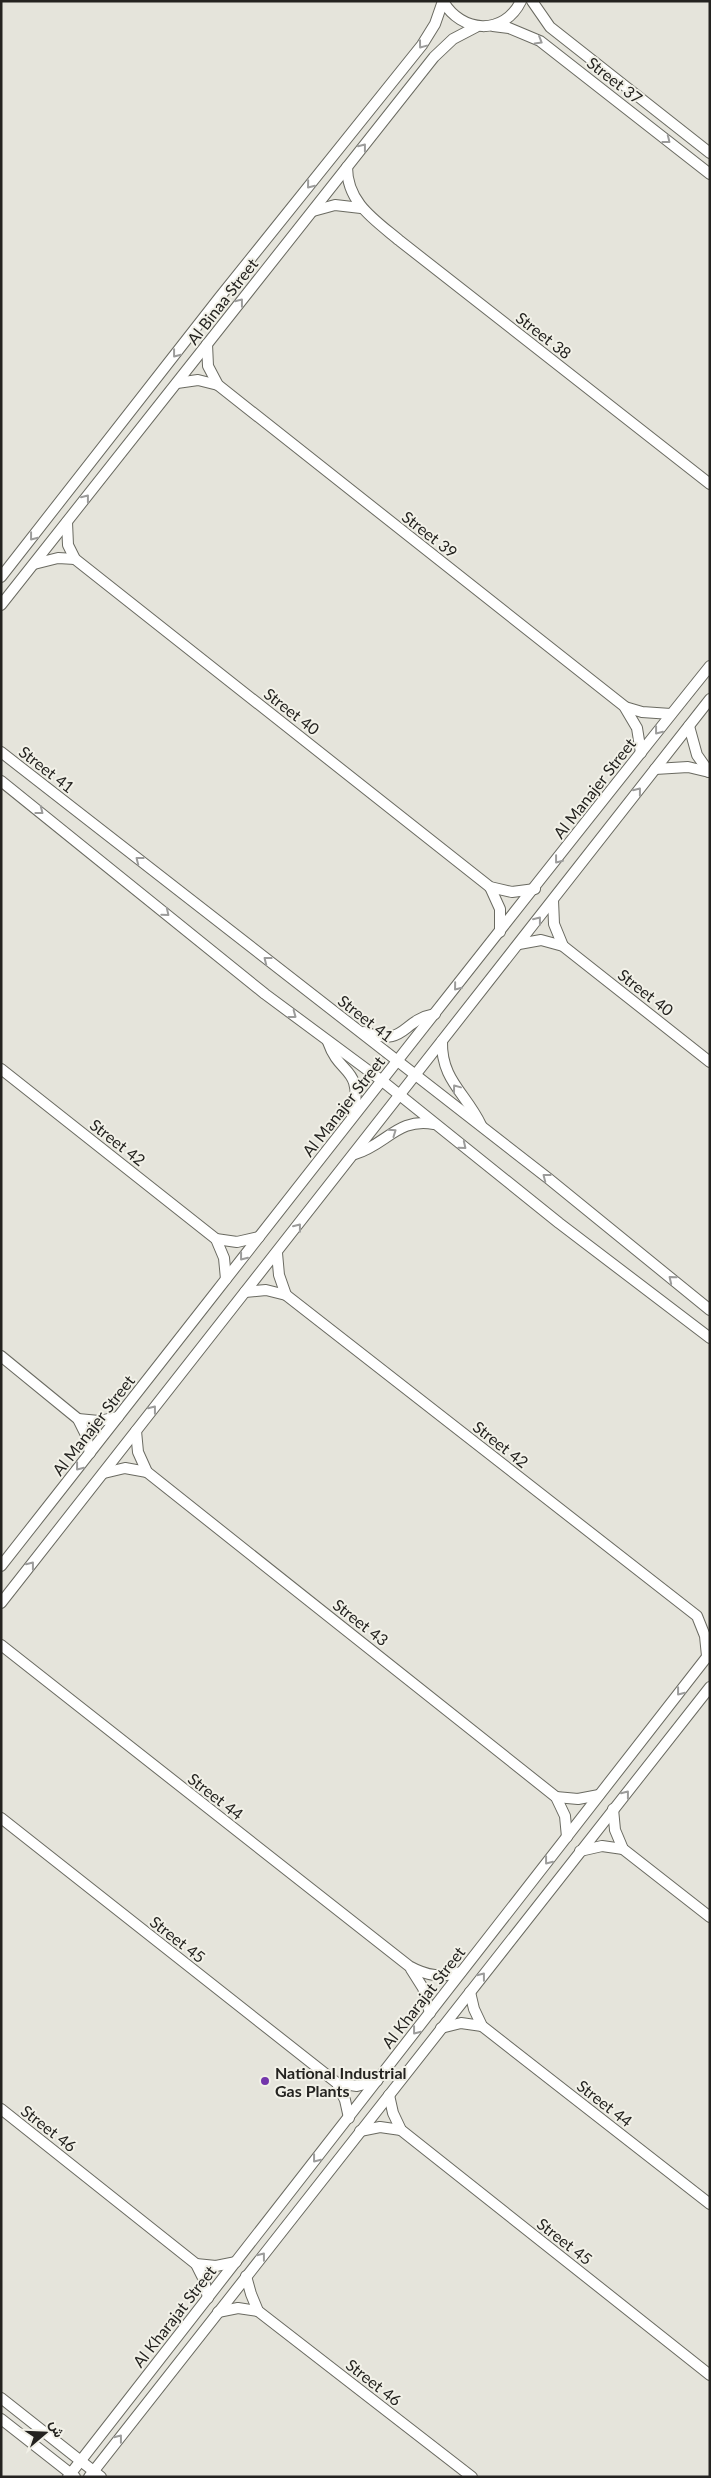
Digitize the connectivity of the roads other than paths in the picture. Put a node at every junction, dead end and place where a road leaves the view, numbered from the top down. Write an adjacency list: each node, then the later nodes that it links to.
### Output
1 (443, 1): 5 (street); 18 (street, Al Binaa Street, one-way to 18)
2 (521, 1): 4 (street)
3 (532, 1): 6 (street, Street 37)
4 (493, 26): 5 (street, Street 37); 8 (street, Street 37, one-way to 8)
5 (476, 27): 7 (street, Al Binaa Street, one-way to 5)
6 (710, 153)
7 (347, 167): 9 (street, Street 38); 10 (street, Al Binaa Street)
8 (710, 174)
9 (361, 208): 10 (street); 14 (street, Street 38)
10 (311, 212): 11 (street, Al Binaa Street, one-way to 10)
11 (207, 344): 12 (street, Al Binaa Street); 13 (street, Street 39)
12 (176, 383): 13 (street, Street 39); 15 (street, Al Binaa Street, one-way to 12)
13 (218, 385): 22 (street, Street 39)
14 (710, 484)
15 (67, 522): 16 (street); 17 (street, Al Binaa Street)
16 (75, 559): 17 (street); 30 (street, Street 40)
17 (34, 564): 19 (street, Al Binaa Street)
18 (1, 577)
19 (1, 605)
20 (710, 666): 23 (street, Al Manajer Street)
21 (710, 699): 24 (street)
22 (624, 706): 23 (street, Street 39); 26 (street, Street 39)
23 (671, 714): 26 (street, Al Manajer Street, one-way to 26)
24 (689, 726): 27 (street); 28 (street)
25 (1, 752): 37 (street, Street 41, one-way to 25)
26 (641, 752): 31 (street, Al Manajer Street, one-way to 31)
27 (655, 769): 28 (street); 32 (street, one-way to 27)
28 (709, 772)
29 (1, 781): 38 (street, one-way to 38)
30 (490, 887): 31 (street, Street 40); 33 (street, Street 40)
31 (535, 889): 33 (street, Al Manajer Street)
32 (554, 900): 34 (street, one-way to 32); 35 (street)
33 (500, 932): 36 (street, Al Manajer Street, one-way to 36)
34 (519, 944): 35 (street, Street 40); 39 (street)
35 (563, 946): 41 (street, Street 40)
36 (435, 1014): 37 (street); 40 (street, Al Manajer Street)
37 (357, 1030): 40 (street, Street 41)
38 (328, 1041): 44 (street); 46 (street)
39 (442, 1041): 43 (street); 48 (street, one-way to 39)
40 (397, 1061): 43 (street, Street 41); 44 (street, Al Manajer Street)
41 (710, 1062)
42 (1, 1069): 51 (street, Street 42)
43 (416, 1076): 45 (street); 48 (street, Street 41)
44 (381, 1080): 45 (street); 46 (street, Al Manajer Street)
45 (401, 1096): 47 (street); 49 (street)
46 (354, 1114): 50 (street, Al Manajer Street)
47 (436, 1124): 49 (street, one-way to 47); 57 (street, one-way to 57)
48 (483, 1128): 56 (street, Street 41, one-way to 48)
49 (354, 1155): 52 (street, one-way to 49)
50 (259, 1237): 51 (street); 53 (street, Al Manajer Street, one-way to 53)
51 (216, 1239): 53 (street)
52 (277, 1253): 54 (street); 55 (street)
53 (226, 1279): 59 (street, Al Manajer Street)
54 (245, 1292): 55 (street, Street 42); 61 (street, one-way to 54)
55 (286, 1295): 67 (street, Street 42)
56 (710, 1310)
57 (710, 1338)
58 (1, 1356): 60 (street)
59 (118, 1417): 60 (street); 62 (street, Al Manajer Street)
60 (78, 1419): 62 (street)
61 (136, 1432): 63 (street, Street 43); 64 (street)
62 (90, 1453): 65 (street, Al Manajer Street, one-way to 65)
63 (147, 1472): 64 (street); 73 (street, Street 43)
64 (103, 1474): 66 (street, one-way to 64)
65 (1, 1566)
66 (1, 1603)
67 (697, 1616): 68 (street, Street 42); 70 (street)
68 (710, 1619)
69 (2, 1647): 80 (street, Street 44)
70 (709, 1655): 72 (street, Al Kharajat Street, one-way to 72)
71 (710, 1687): 74 (street, Al Kharajat Street, one-way to 71)
72 (600, 1794): 73 (street); 76 (street, Al Kharajat Street)
73 (556, 1797): 76 (street, Street 43)
74 (613, 1809): 77 (street); 78 (street, Al Kharajat Street)
75 (1, 1818): 87 (street, Street 45)
76 (567, 1837): 81 (street, Al Kharajat Street, one-way to 81)
77 (624, 1849): 78 (street); 79 (street)
78 (580, 1851): 82 (street, Al Kharajat Street, one-way to 78)
79 (710, 1917)
80 (409, 1966): 81 (street, Street 44); 83 (street, Street 44)
81 (461, 1972): 83 (street, Al Kharajat Street)
82 (470, 1992): 84 (street, Street 44); 85 (street, Al Kharajat Street)
83 (430, 2013): 86 (street, Al Kharajat Street, one-way to 86)
84 (482, 2026): 85 (street); 93 (street, Street 44)
85 (442, 2028): 88 (street, Al Kharajat Street)
86 (377, 2082): 87 (street); 90 (street, Al Kharajat Street)
87 (337, 2083): 90 (street, Street 45)
88 (388, 2095): 91 (street, Street 45); 92 (street, Al Kharajat Street)
89 (1, 2109): 95 (street, Street 46)
90 (349, 2118): 94 (street, Al Kharajat Street, one-way to 94)
91 (401, 2130): 92 (street); 100 (street, Street 45)
92 (360, 2131): 96 (street, Al Kharajat Street, one-way to 92)
93 (710, 2204)
94 (236, 2262): 95 (street); 97 (street, Al Kharajat Street)
95 (196, 2264): 97 (street, Street 46)
96 (246, 2276): 98 (street); 99 (street, Al Kharajat Street)
97 (208, 2298): 103 (street, Al Kharajat Street)
98 (258, 2311): 99 (street); 106 (street, Street 46)
99 (218, 2312): 104 (street, Al Kharajat Street, one-way to 99)
100 (710, 2375)
101 (1, 2398): 103 (street)
102 (1, 2419): 105 (street)
103 (81, 2461): 104 (street); 105 (street, Al Kharajat Street)
104 (94, 2475)
105 (72, 2476)
106 (472, 2477)

